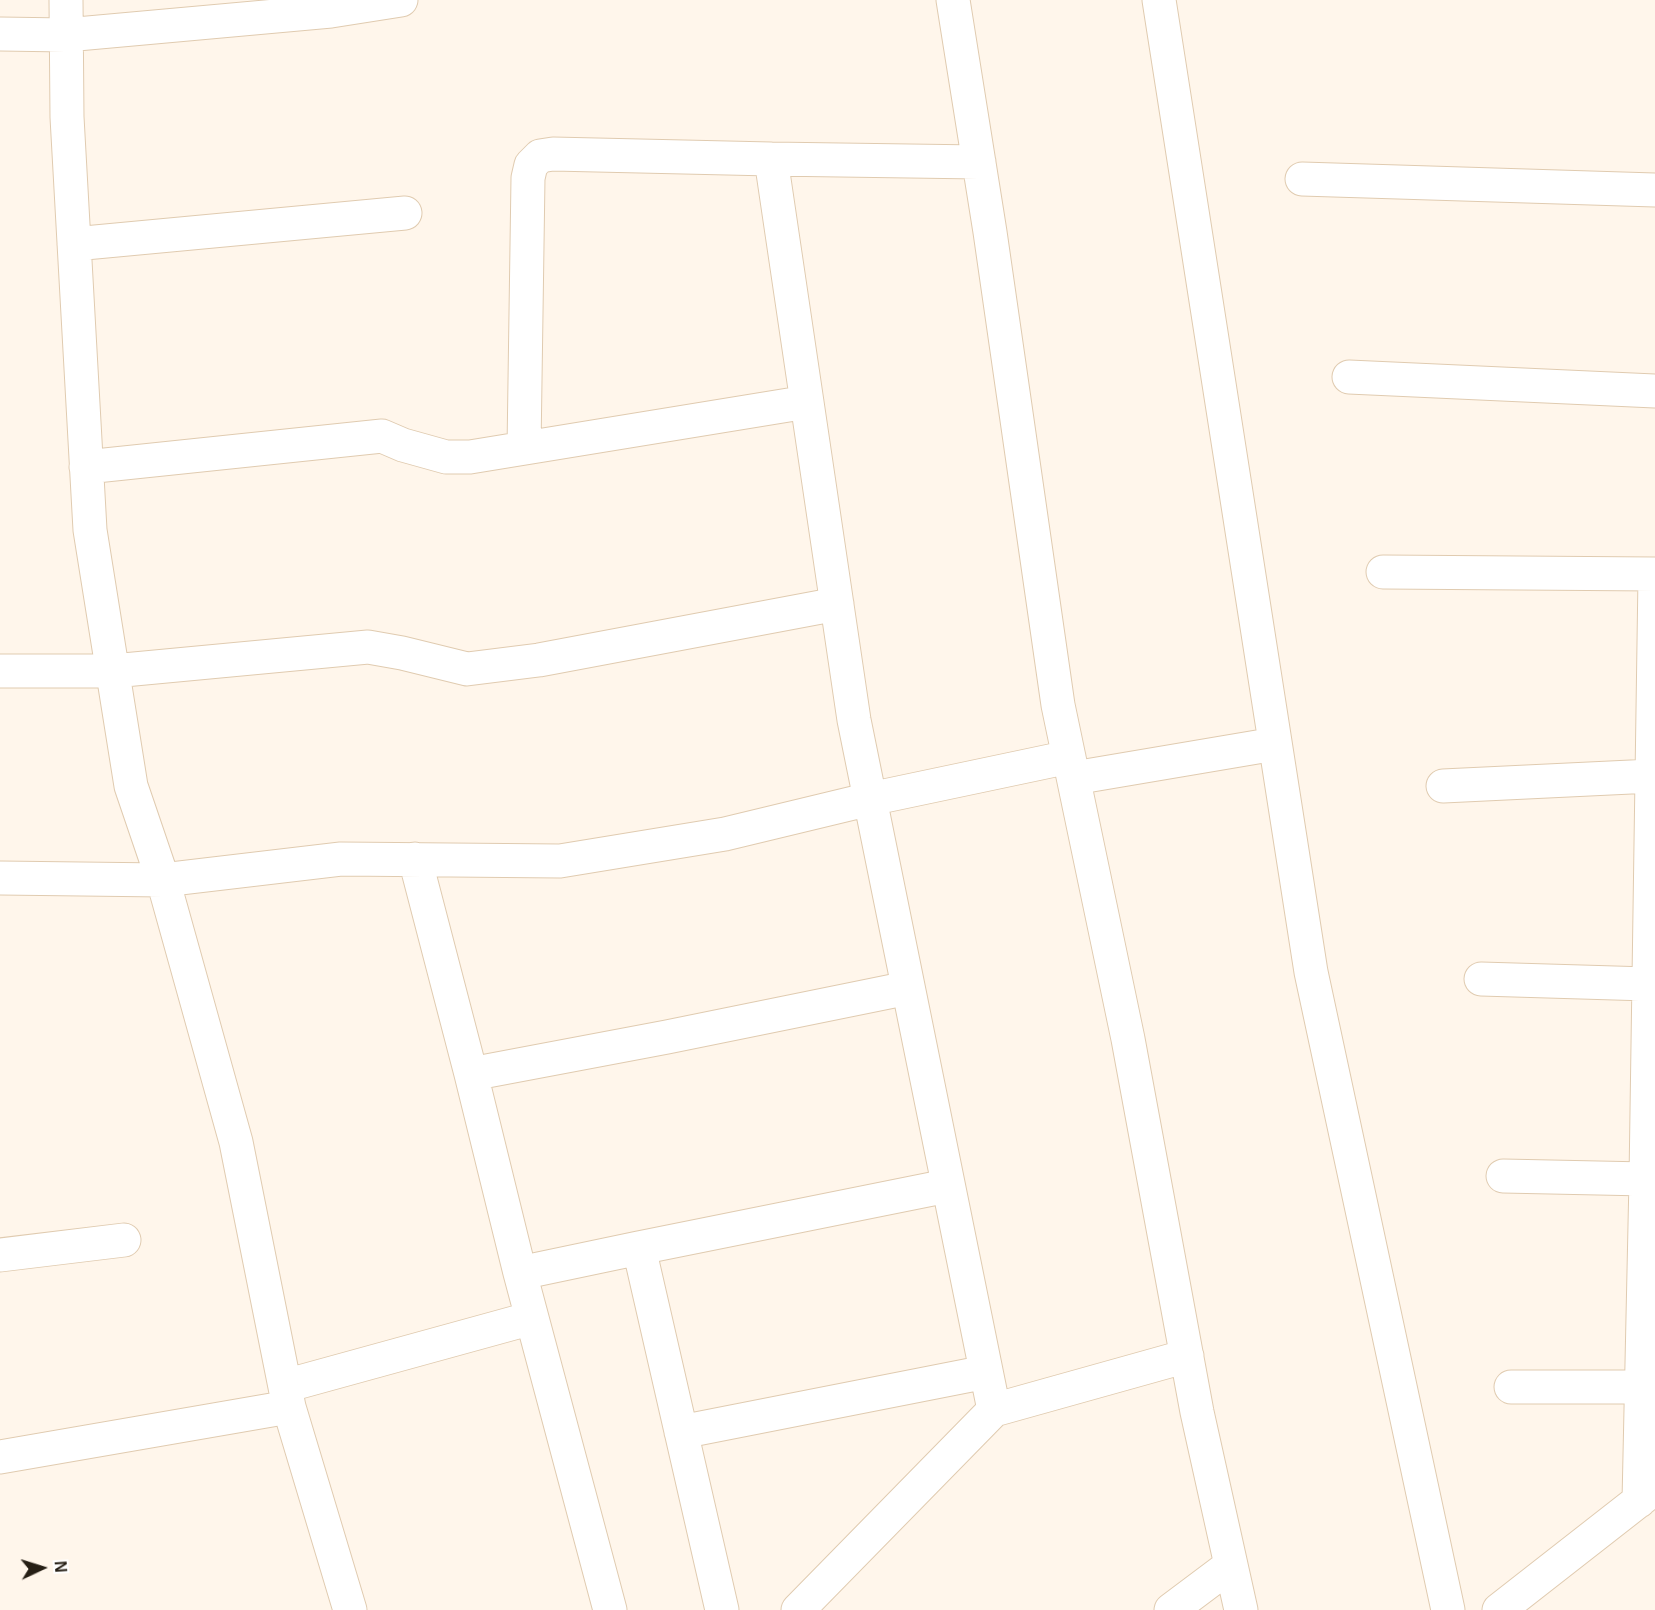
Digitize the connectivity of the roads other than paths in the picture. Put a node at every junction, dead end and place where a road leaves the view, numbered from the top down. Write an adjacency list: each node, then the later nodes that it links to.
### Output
1 (66, 0): 6 (street)
2 (401, 0): 6 (street)
3 (953, 0): 8 (street)
4 (1159, 0): 23 (street)
5 (0, 34): 6 (street)
6 (66, 35): 12 (street)
7 (771, 159): 8 (street); 15 (street); 16 (street)
8 (979, 162): 24 (street)
9 (1302, 179): 10 (street)
10 (1655, 190)
11 (405, 213): 12 (street)
12 (74, 244): 17 (street)
13 (1349, 377): 14 (street)
14 (1655, 391)
15 (807, 402): 16 (street); 20 (street)
16 (524, 448): 17 (street)
17 (86, 467): 21 (street)
18 (1383, 572): 19 (street)
19 (1655, 575): 25 (street)
20 (837, 604): 21 (street); 27 (street)
21 (112, 670): 22 (street); 30 (street)
22 (0, 671)
23 (1275, 744): 24 (street); 59 (street)
24 (1071, 768): 27 (street); 43 (street)
25 (1652, 776): 26 (street); 32 (street)
26 (1443, 786)
27 (870, 799): 28 (street); 33 (street)
28 (416, 859): 30 (street); 34 (street)
29 (0, 878): 30 (street)
30 (163, 880): 47 (street)
31 (1481, 979): 32 (street)
32 (1648, 984): 36 (street)
33 (908, 988): 34 (street); 37 (street)
34 (471, 1074): 41 (street)
35 (1503, 1176): 36 (street)
36 (1646, 1179): 46 (street)
37 (947, 1186): 39 (street); 44 (street)
38 (124, 1240): 40 (street)
39 (639, 1248): 41 (street); 49 (street)
40 (0, 1255)
41 (520, 1274): 42 (street)
42 (532, 1318): 47 (street); 54 (street)
43 (1186, 1356): 48 (street); 52 (street)
44 (986, 1372): 48 (street); 49 (street)
45 (1511, 1387): 46 (street)
46 (1641, 1387): 51 (street)
47 (287, 1396): 50 (street); 53 (street)
48 (994, 1410): 56 (street)
49 (681, 1432): 55 (street)
50 (0, 1457)
51 (1647, 1494): 60 (street)
52 (1231, 1565): 57 (street); 58 (street)
53 (350, 1610)
54 (610, 1610)
55 (722, 1610)
56 (798, 1610)
57 (1171, 1610)
58 (1241, 1610)
59 (1448, 1610)
60 (1499, 1610)

